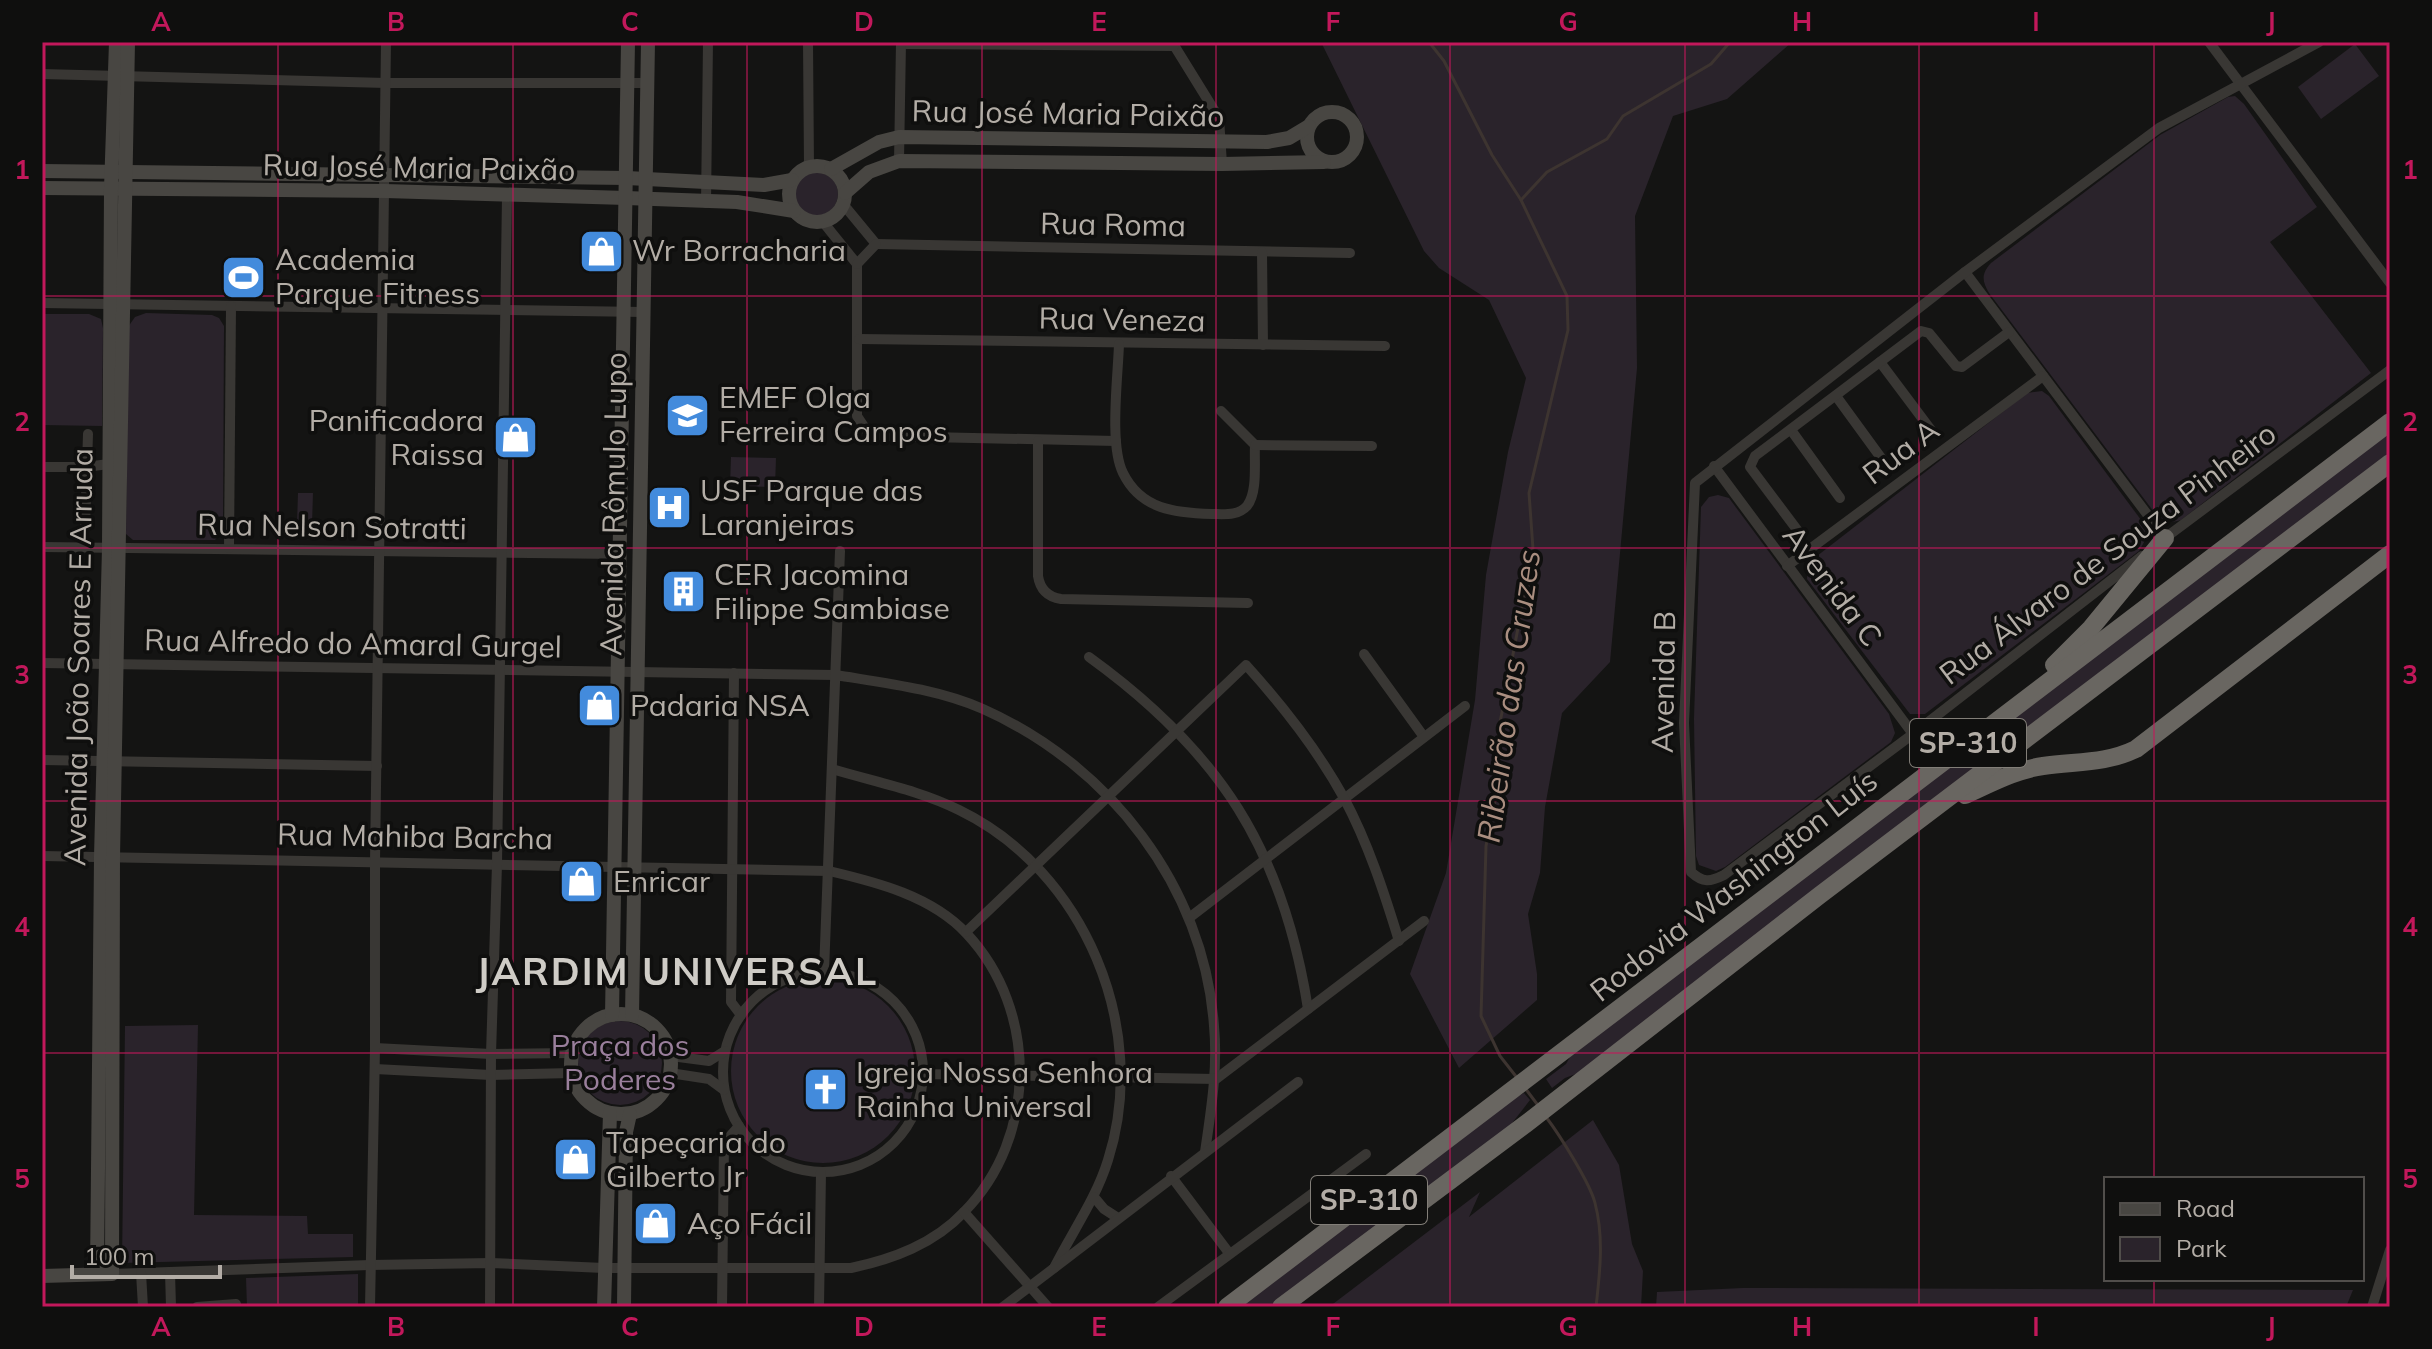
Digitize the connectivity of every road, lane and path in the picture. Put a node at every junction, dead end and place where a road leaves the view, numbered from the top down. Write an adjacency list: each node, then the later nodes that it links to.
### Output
1 (116, 42): 13 (street, Avenida João Soares E Arruda)
2 (128, 42): 13 (street, Avenida João Soares E Arruda)
3 (386, 42): 15 (street)
4 (628, 42): 14 (street, Avenida Rômulo Lupo)
5 (648, 42): 16 (street, Avenida Rômulo Lupo)
6 (708, 42): 32 (street)
7 (808, 42): 24 (street)
8 (2209, 42): 17 (street)
9 (2319, 42): 17 (street)
10 (901, 43): 11 (street); 19 (street)
11 (1173, 44): 20 (street)
12 (42, 74): 13 (street)
13 (122, 77): 15 (street); 27 (street, Avenida João Soares E Arruda)
14 (628, 82): 15 (street); 16 (street); 29 (street, Avenida Rômulo Lupo)
15 (386, 83): 28 (street)
16 (647, 83): 30 (street, Avenida Rômulo Lupo)
17 (2239, 83): 47 (street); 48 (street)
18 (1309, 126): 20 (street, Rua José Maria Paixão); 22 (street); 22 (street)
19 (899, 137): 20 (street, Rua José Maria Paixão); 21 (street); 25 (street, Rua José Maria Paixão)
20 (1221, 142): 23 (street)
21 (899, 161): 23 (street, Rua José Maria Paixão); 39 (street, Rua José Maria Paixão)
22 (1324, 162): 23 (street, Rua José Maria Paixão)
23 (1222, 164)
24 (809, 167): 25 (street); 31 (street)
25 (831, 169): 39 (street)
26 (42, 171): 27 (street, Rua José Maria Paixão)
27 (119, 173): 28 (street, Rua José Maria Paixão); 34 (street, Avenida João Soares E Arruda)
28 (385, 175): 29 (street, Rua José Maria Paixão); 35 (street)
29 (627, 178): 30 (street, Rua José Maria Paixão); 37 (street, Avenida Rômulo Lupo)
30 (647, 178): 32 (street, Rua José Maria Paixão); 38 (street, Avenida Rômulo Lupo)
31 (792, 180): 32 (street, Rua José Maria Paixão); 41 (street)
32 (706, 182): 40 (street)
33 (42, 188): 34 (street, Rua José Maria Paixão)
34 (118, 188): 35 (street, Rua José Maria Paixão); 50 (street, Avenida João Soares E Arruda)
35 (385, 191): 36 (street, Rua José Maria Paixão); 52 (street)
36 (507, 196): 37 (street, Rua José Maria Paixão); 53 (street)
37 (626, 198): 38 (street, Rua José Maria Paixão); 54 (street, Avenida Rômulo Lupo)
38 (645, 199): 40 (street, Rua José Maria Paixão); 55 (street, Avenida Rômulo Lupo)
39 (844, 199): 42 (street); 43 (street)
40 (706, 203): 41 (street, Rua José Maria Paixão)
41 (794, 211): 42 (street)
42 (823, 222): 46 (street)
43 (876, 244): 44 (street, Rua Roma); 46 (street)
44 (1262, 252): 45 (street, Rua Roma); 59 (street)
45 (1350, 253)
46 (857, 264): 57 (street)
47 (1965, 272): 56 (street); 76 (street)
48 (2390, 283)
49 (42, 303): 50 (street)
50 (117, 305): 51 (street); 74 (street, Avenida João Soares E Arruda)
51 (231, 306): 52 (street); 86 (street)
52 (381, 308): 53 (street); 87 (street)
53 (506, 311): 54 (street); 89 (street)
54 (624, 312): 55 (street); 90 (street, Avenida Rômulo Lupo)
55 (643, 312): 101 (street, Avenida Rômulo Lupo)
56 (2009, 332): 61 (street); 63 (street)
57 (859, 339): 58 (street, Rua Veneza); 70 (street)
58 (1119, 344): 59 (street, Rua Veneza); 71 (street)
59 (1263, 345): 60 (street, Rua Veneza)
60 (1385, 346)
61 (1880, 362): 64 (street); 68 (street)
62 (2390, 370): 83 (street, Rua Álvaro de Souza Pinheiro)
63 (2043, 376): 83 (street); 92 (street, Rua A)
64 (1836, 396): 67 (street); 77 (street)
65 (1221, 411): 72 (street)
66 (2390, 422): 108 (highway, Rodovia Washington Luís / SP-310)
67 (1791, 430): 80 (street); 82 (street)
68 (1931, 430)
69 (88, 434): 79 (street)
70 (1038, 441): 71 (street); 93 (street)
71 (1116, 441): 72 (street)
72 (1255, 445): 73 (street)
73 (1372, 446)
74 (115, 463): 79 (street); 85 (street, Avenida João Soares E Arruda)
75 (2390, 463): 115 (highway, Rodovia Washington Luís / SP-310)
76 (1714, 466): 92 (street, Avenida C); 126 (street, Avenida B)
77 (1887, 466)
78 (42, 467): 79 (street)
79 (86, 467): 81 (street)
80 (1840, 498)
81 (85, 528)
82 (1798, 531)
83 (2165, 538): 106 (street, Rua Álvaro de Souza Pinheiro); 108 (highway)
84 (42, 547): 85 (street, Rua Nelson Sotratti)
85 (114, 548): 86 (street, Rua Nelson Sotratti); 97 (street, Avenida João Soares E Arruda)
86 (229, 548): 87 (street, Rua Nelson Sotratti)
87 (379, 550): 89 (street, Rua Nelson Sotratti); 98 (street)
88 (840, 551): 103 (street)
89 (500, 554): 90 (street, Rua Nelson Sotratti); 99 (street)
90 (621, 554): 100 (street, Avenida Rômulo Lupo)
91 (2390, 554): 115 (highway)
92 (1787, 566): 106 (street, Avenida C)
93 (1248, 603)
94 (1364, 654): 107 (street)
95 (1089, 657): 105 (street)
96 (42, 663): 97 (street, Rua Alfredo do Amaral Gurgel)
97 (113, 665): 98 (street, Rua Alfredo do Amaral Gurgel); 110 (street, Avenida João Soares E Arruda)
98 (378, 669): 99 (street, Rua Alfredo do Amaral Gurgel); 111 (street)
99 (500, 669): 100 (street, Rua Alfredo do Amaral Gurgel); 120 (street)
100 (620, 671): 101 (street, Rua Alfredo do Amaral Gurgel); 122 (street, Avenida Rômulo Lupo)
101 (637, 671): 102 (street, Rua Alfredo do Amaral Gurgel); 123 (street, Avenida Rômulo Lupo)
102 (734, 673): 103 (street, Rua Alfredo do Amaral Gurgel); 124 (street)
103 (836, 675): 112 (street); 113 (street, Rua Alfredo do Amaral Gurgel)
104 (1465, 706): 107 (street)
105 (1178, 730): 113 (street); 114 (street); 118 (street)
106 (1913, 734): 126 (street, Rua Álvaro de Souza Pinheiro)
107 (1424, 737): 114 (street)
108 (1973, 739): 192 (highway, Rodovia Washington Luís / SP-310)
109 (42, 760): 110 (street)
110 (110, 763): 111 (street); 117 (street, Avenida João Soares E Arruda)
111 (377, 766): 119 (street)
112 (832, 769): 121 (street); 125 (street)
113 (1109, 795): 121 (street); 127 (street, Rua Alfredo do Amaral Gurgel)
114 (1344, 798): 118 (street); 131 (street)
115 (1937, 807): 193 (highway, Rodovia Washington Luís / SP-310)
116 (42, 856): 117 (street, Rua Mahiba Barcha)
117 (107, 857): 119 (street, Rua Mahiba Barcha); 129 (street, Avenida João Soares E Arruda)
118 (1266, 859): 127 (street); 133 (street)
119 (375, 862): 120 (street, Rua Mahiba Barcha); 137 (street)
120 (497, 864): 122 (street, Rua Mahiba Barcha); 140 (street)
121 (1036, 865): 130 (street); 148 (street)
122 (617, 866): 123 (street, Rua Mahiba Barcha); 134 (street, Avenida Rômulo Lupo)
123 (635, 867): 124 (street, Rua Mahiba Barcha); 135 (street, Avenida Rômulo Lupo)
124 (732, 870): 125 (street, Rua Mahiba Barcha); 136 (street)
125 (829, 871): 130 (street, Rua Mahiba Barcha); 132 (street)
126 (1698, 879)
127 (1189, 918): 149 (street, Rua Alfredo do Amaral Gurgel)
128 (1424, 921): 131 (street)
129 (107, 927): 159 (street, Avenida João Soares E Arruda); 160 (street, Avenida João Soares E Arruda)
130 (966, 932): 147 (street, Rua Mahiba Barcha)
131 (1399, 941): 133 (street)
132 (824, 972): 136 (street); 145 (street)
133 (1308, 1009): 149 (street)
134 (612, 1015): 135 (street); 139 (street)
135 (632, 1015): 141 (street)
136 (741, 1015): 138 (street)
137 (375, 1048): 140 (street); 142 (street)
138 (725, 1051): 141 (street); 151 (street)
139 (573, 1053): 140 (street); 143 (street)
140 (491, 1054): 146 (street)
141 (671, 1056): 144 (street)
142 (375, 1069): 146 (street); 167 (street)
143 (572, 1073): 146 (street); 152 (street)
144 (670, 1073): 151 (street); 153 (street)
145 (922, 1074): 147 (street); 157 (street)
146 (491, 1075): 166 (street)
147 (1022, 1076): 148 (street); 162 (street, Rua Mahiba Barcha)
148 (1121, 1077): 149 (street); 161 (street)
149 (1216, 1079): 155 (street, Rua Alfredo do Amaral Gurgel)
150 (1298, 1082): 155 (street)
151 (724, 1090): 154 (street)
152 (610, 1113): 153 (street); 168 (street)
153 (630, 1114): 169 (street)
154 (739, 1126): 157 (street); 170 (street)
155 (1205, 1152): 158 (street)
156 (1366, 1154): 165 (street)
157 (821, 1172): 171 (street)
158 (1171, 1176): 163 (street); 165 (street)
159 (97, 1183): 160 (street); 175 (street, Avenida João Soares E Arruda)
160 (113, 1183): 176 (street, Avenida João Soares E Arruda)
161 (1094, 1197): 163 (street); 172 (street)
162 (964, 1212): 171 (street, Rua Mahiba Barcha); 178 (street)
163 (1118, 1218): 172 (street)
164 (2390, 1250): 194 (street)
165 (1229, 1253): 191 (street)
166 (491, 1263): 167 (street, Rua Mahiba Barcha); 168 (street, Rua Mahiba Barcha); 184 (street)
167 (370, 1265): 173 (street, Rua Mahiba Barcha); 183 (street)
168 (604, 1268): 169 (street, Rua Mahiba Barcha); 185 (street)
169 (625, 1268): 170 (street, Rua Mahiba Barcha); 186 (street)
170 (722, 1268): 171 (street, Rua Mahiba Barcha); 187 (street)
171 (819, 1268): 188 (street)
172 (1054, 1268): 178 (street)
173 (170, 1272): 174 (street, Rua Mahiba Barcha); 181 (street)
174 (141, 1273): 176 (street, Rua Mahiba Barcha); 180 (street)
175 (97, 1274): 176 (street, Rua Mahiba Barcha); 177 (street, Rua Mahiba Barcha)
176 (112, 1274)
177 (42, 1276)
178 (1032, 1287): 189 (street); 190 (street)
179 (236, 1304): 182 (street)
180 (143, 1307)
181 (171, 1307)
182 (197, 1307)
183 (370, 1307)
184 (490, 1307)
185 (604, 1307)
186 (624, 1307)
187 (722, 1307)
188 (819, 1307)
189 (1003, 1307)
190 (1048, 1307)
191 (1158, 1307)
192 (1227, 1307)
193 (1281, 1307)
194 (2372, 1307)

